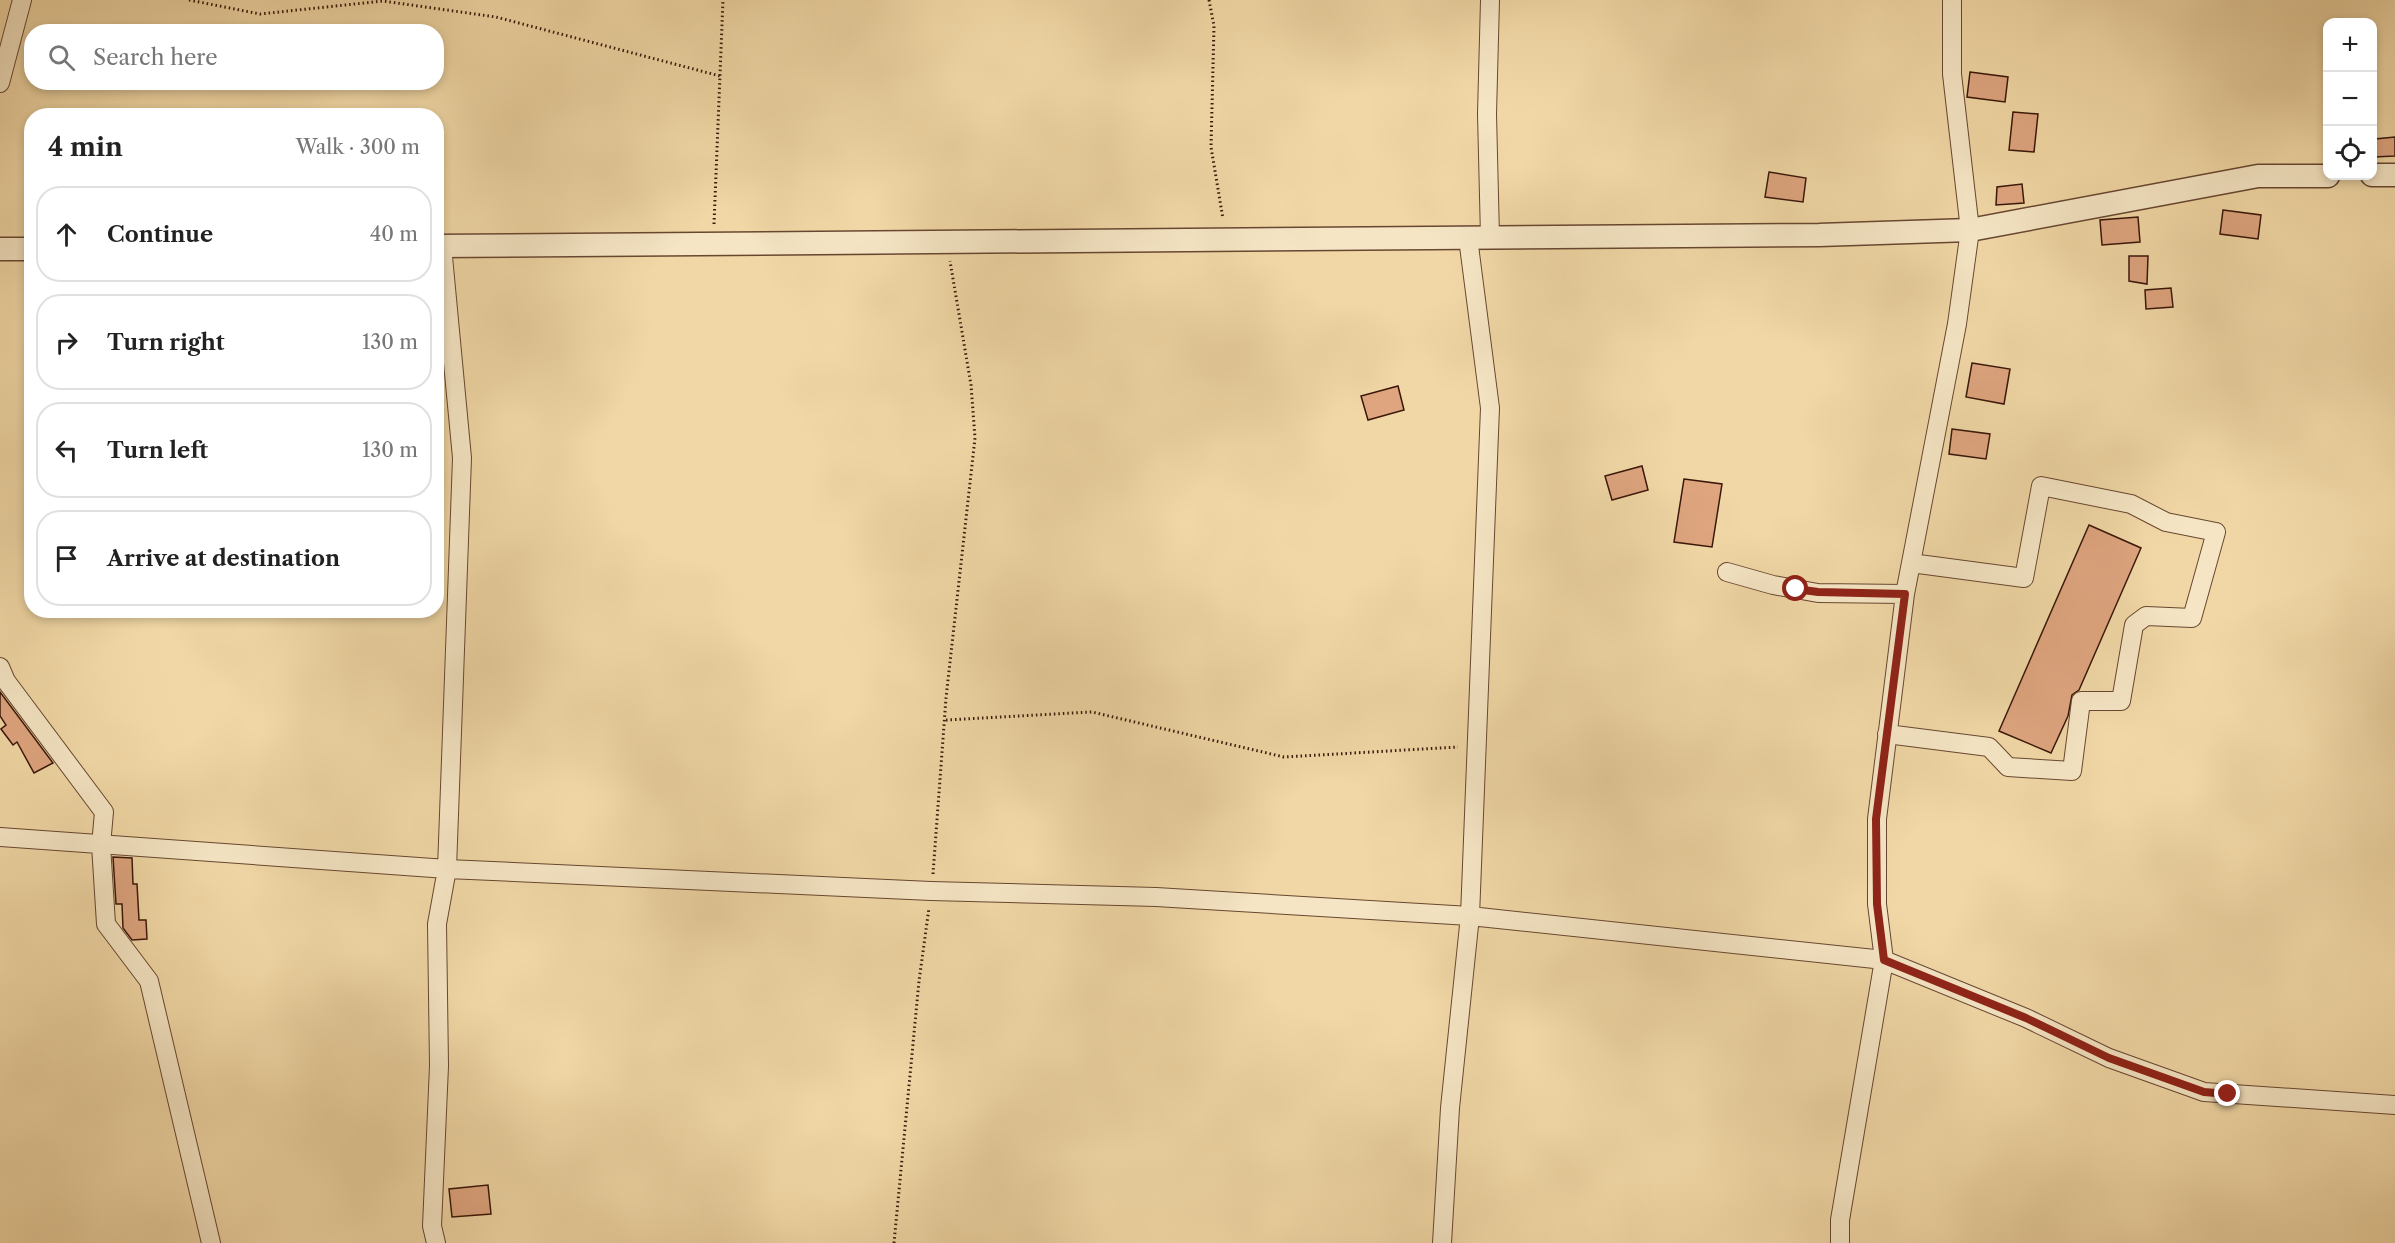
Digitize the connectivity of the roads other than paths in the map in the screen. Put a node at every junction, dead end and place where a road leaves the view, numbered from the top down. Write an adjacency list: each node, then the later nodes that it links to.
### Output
1 (22, 0): 4 (street)
2 (1490, 0): 9 (street)
3 (1952, 0): 8 (street)
4 (0, 83)
5 (2377, 175): 6 (street)
6 (2395, 175)
7 (2323, 176): 8 (street)
8 (1970, 230): 9 (street); 15 (street)
9 (1490, 237): 10 (street)
10 (1468, 238): 11 (street); 23 (street)
11 (444, 246)
12 (0, 249): 13 (street)
13 (24, 249)
14 (444, 292): 22 (street)
15 (1911, 563): 17 (street); 19 (street)
16 (1728, 572): 17 (street)
17 (1905, 594): 19 (street)
18 (0, 667): 21 (street)
19 (1887, 734): 24 (street)
20 (0, 837): 21 (street)
21 (101, 845): 22 (street); 26 (street)
22 (447, 869): 23 (street); 27 (street)
23 (1470, 916): 24 (street); 28 (street)
24 (1884, 960): 25 (street); 29 (street)
25 (2395, 1105)
26 (211, 1243)
27 (436, 1243)
28 (1442, 1243)
29 (1840, 1243)

